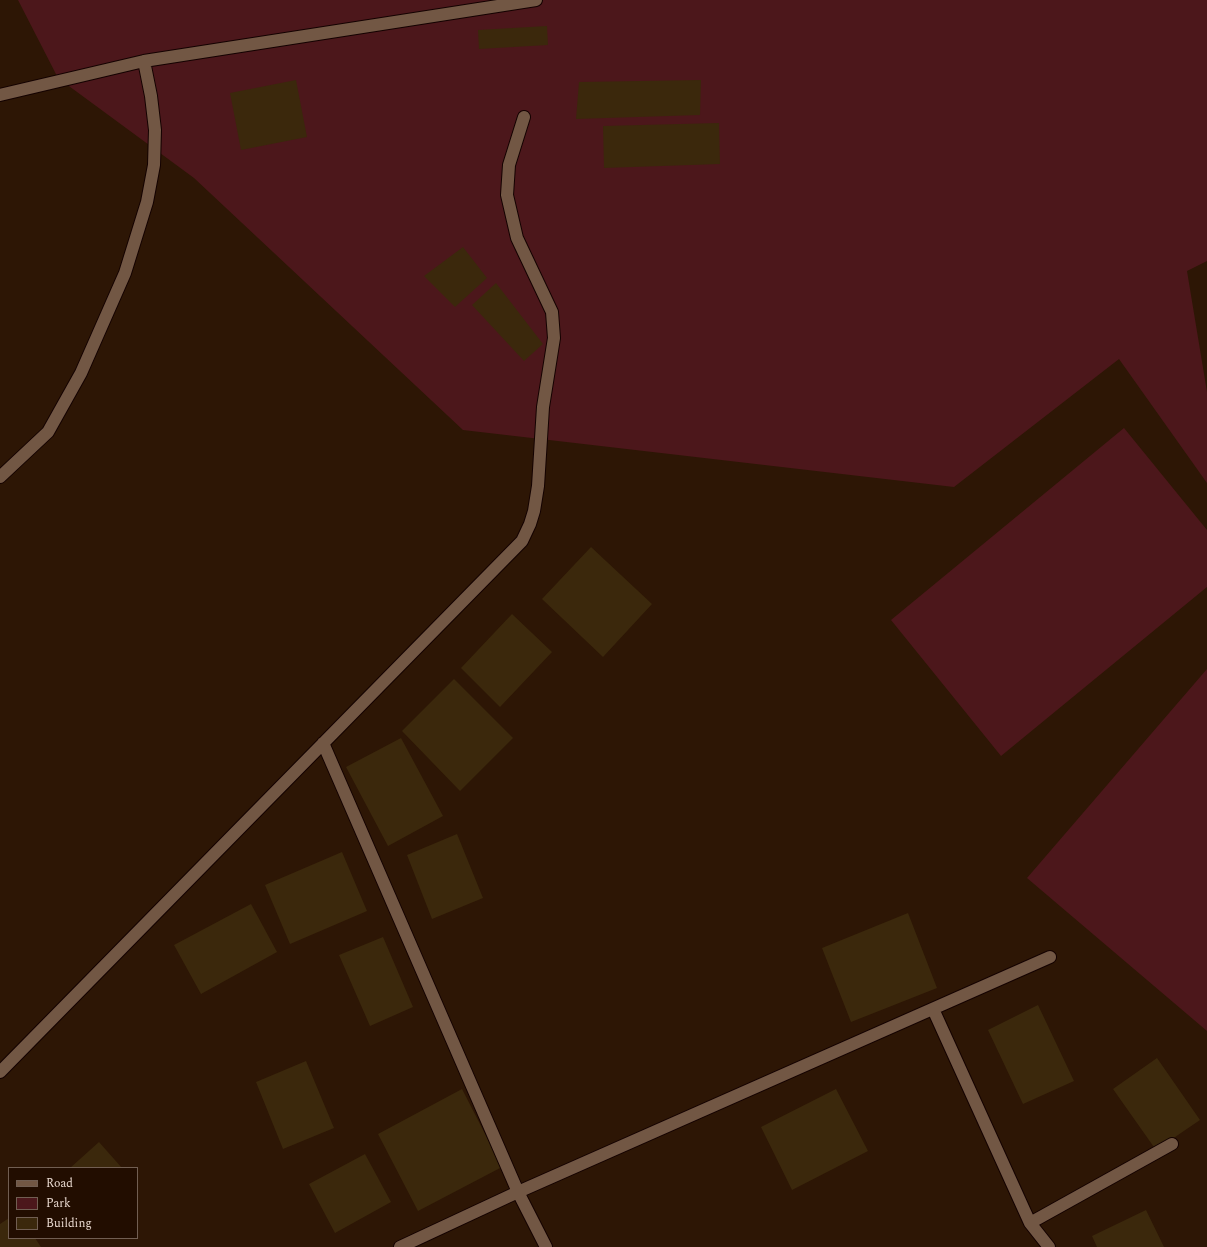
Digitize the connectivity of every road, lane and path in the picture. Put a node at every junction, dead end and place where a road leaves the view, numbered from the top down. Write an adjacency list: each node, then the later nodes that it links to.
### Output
1 (536, 0): 2 (street)
2 (144, 61): 3 (street); 5 (street)
3 (0, 95)
4 (524, 117): 6 (street)
5 (0, 477)
6 (323, 743): 9 (street); 11 (street)
7 (1050, 957): 8 (street)
8 (933, 1009): 11 (street); 12 (street)
9 (0, 1072)
10 (1172, 1144): 12 (street)
11 (518, 1192): 13 (street); 14 (street)
12 (1030, 1223): 15 (street)
13 (400, 1247)
14 (546, 1247)
15 (1049, 1247)

